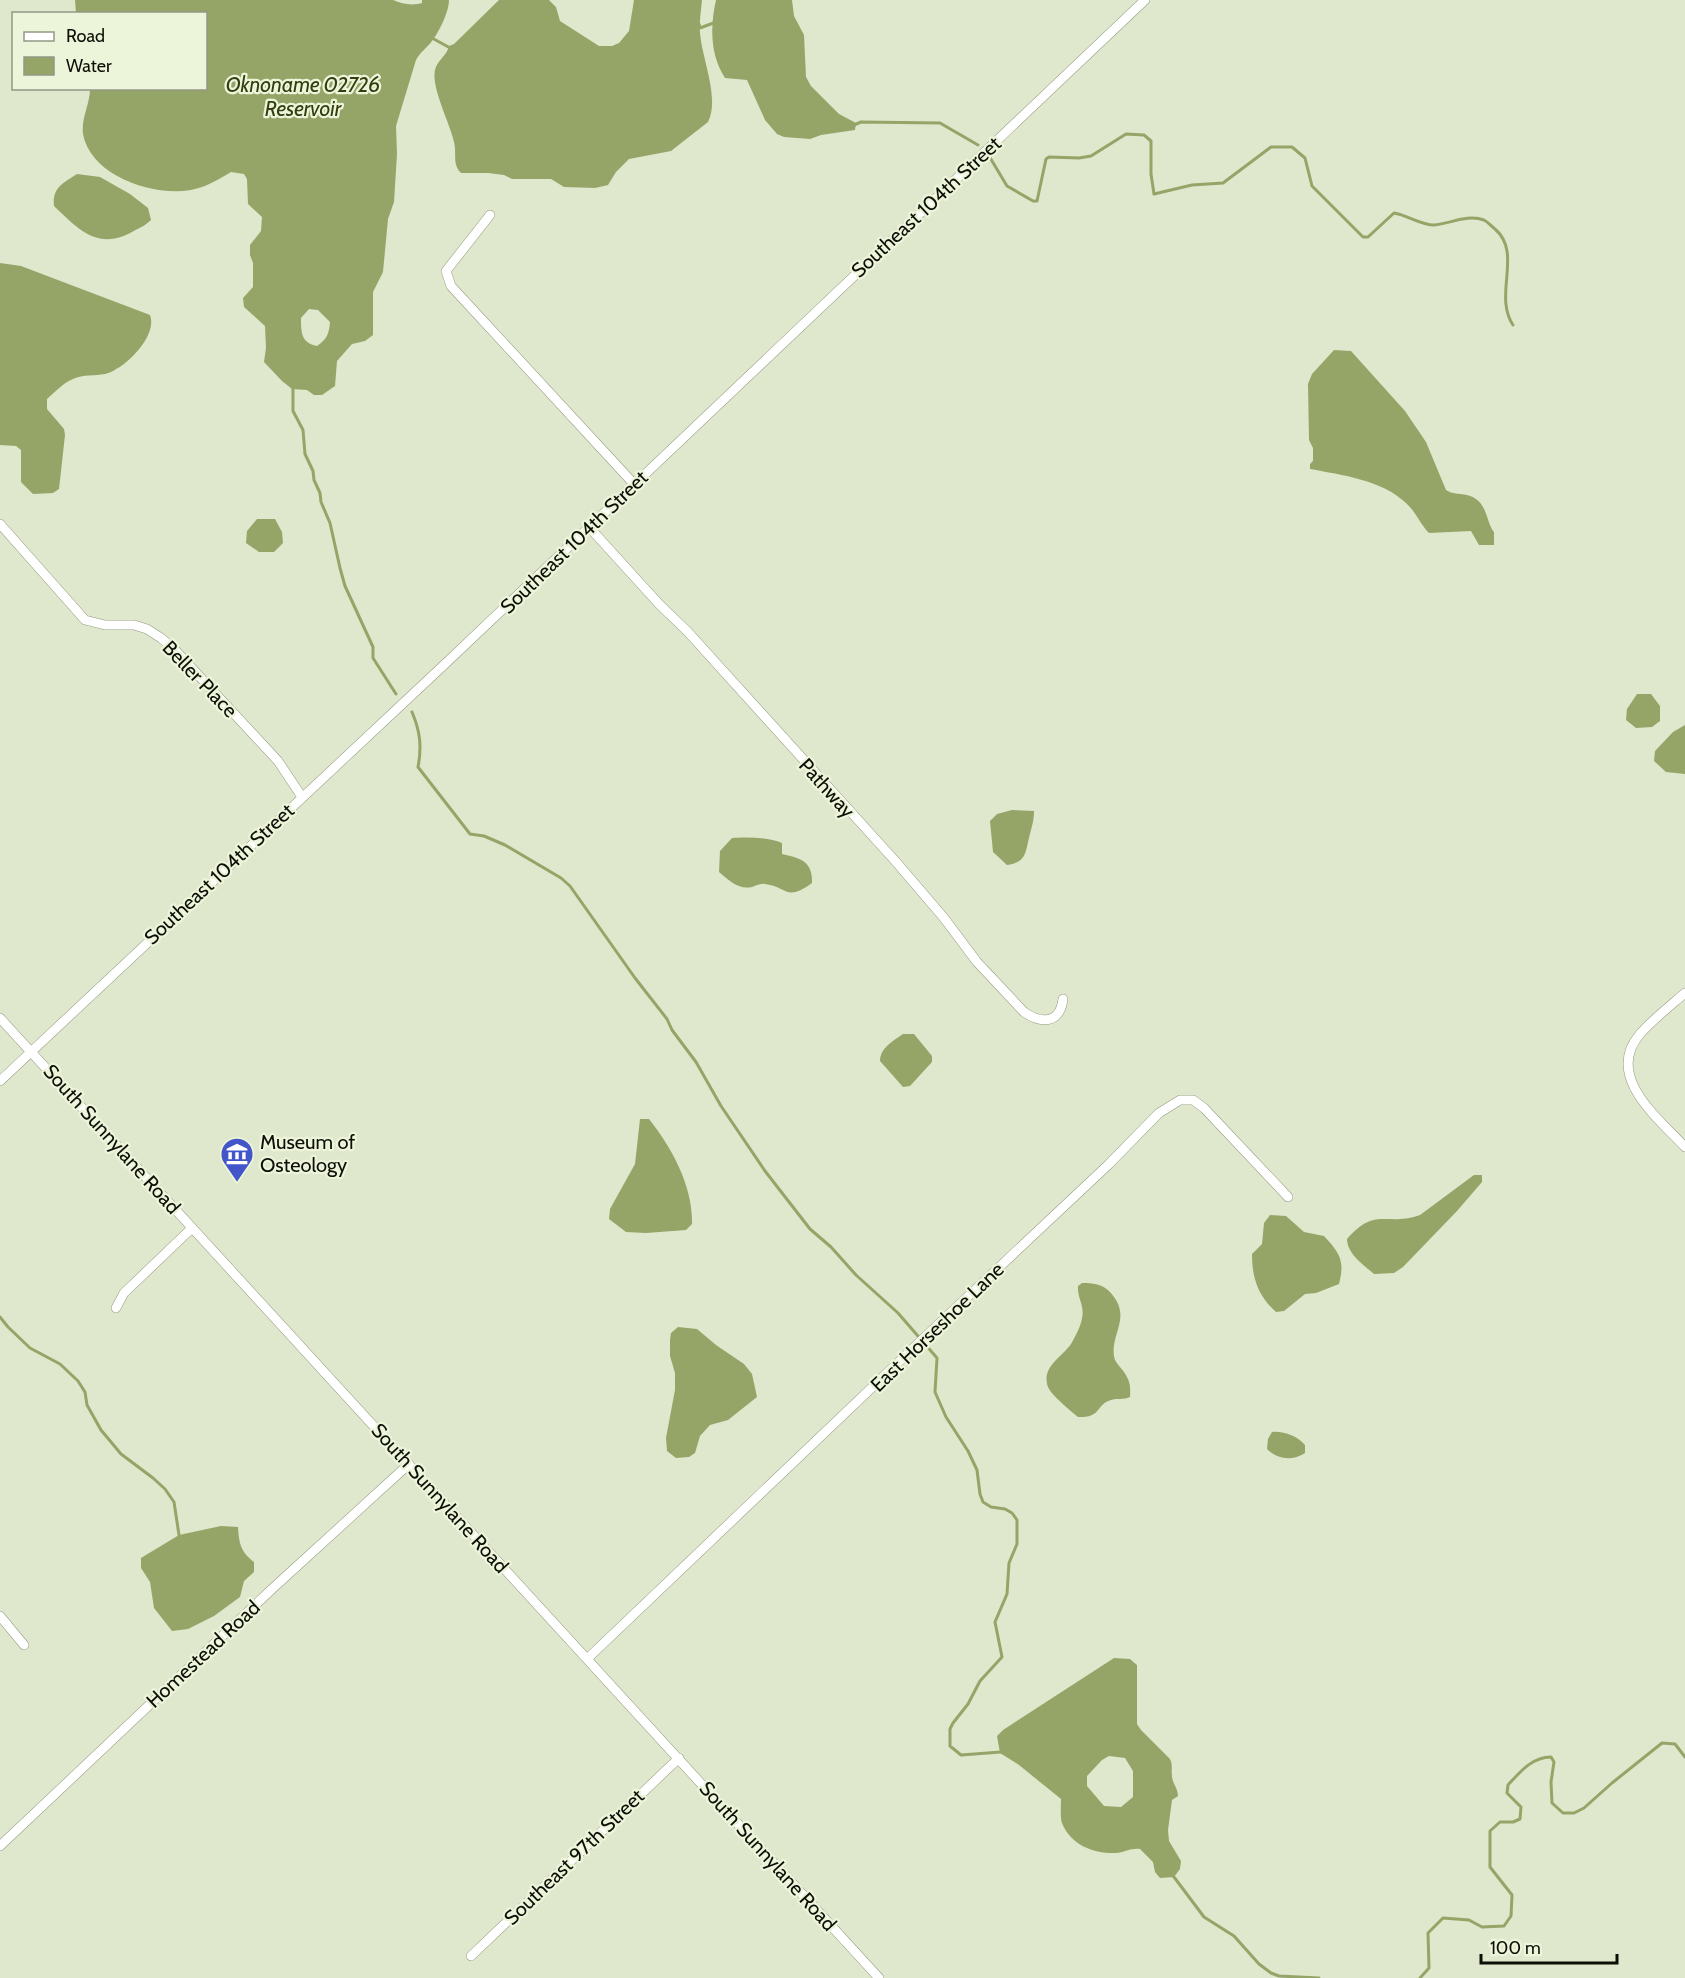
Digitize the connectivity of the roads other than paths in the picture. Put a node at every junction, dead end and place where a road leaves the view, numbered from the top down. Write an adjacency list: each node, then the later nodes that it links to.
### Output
1 (1145, 0): 3 (street, Southeast 104th Street)
2 (490, 215): 3 (street)
3 (634, 484): 5 (street, Southeast 104th Street)
4 (0, 524): 6 (street, Beller Place)
5 (589, 526): 6 (street, Southeast 104th Street); 8 (street, Pathway)
6 (302, 797): 10 (street, Southeast 104th Street)
7 (1685, 993): 12 (street)
8 (1064, 999)
9 (0, 1018): 10 (street, South Sunnylane Road)
10 (31, 1051): 11 (street, Southeast 104th Street); 14 (street, South Sunnylane Road)
11 (0, 1081)
12 (1685, 1147)
13 (1288, 1197): 19 (street, East Horseshoe Lane)
14 (192, 1228): 15 (street); 16 (street, South Sunnylane Road)
15 (116, 1308)
16 (408, 1464): 19 (street, South Sunnylane Road); 21 (street, Homestead Road)
17 (0, 1616): 18 (street)
18 (24, 1645)
19 (587, 1659): 20 (street, South Sunnylane Road)
20 (679, 1758): 22 (street, Southeast 97th Street); 23 (street, South Sunnylane Road)
21 (0, 1846)
22 (471, 1956)
23 (879, 1978)

